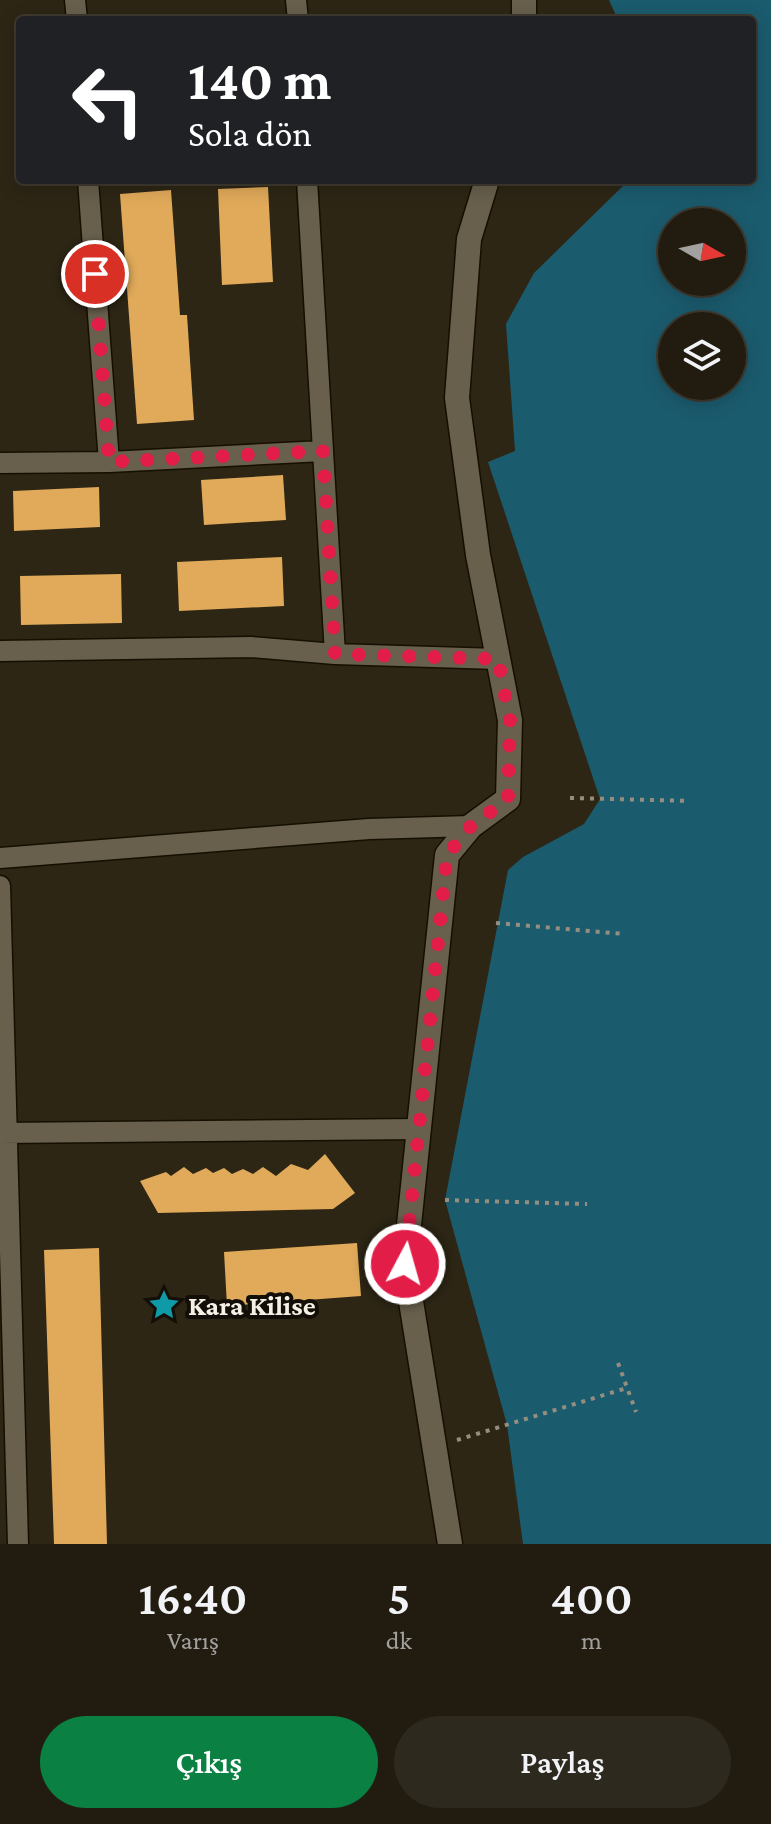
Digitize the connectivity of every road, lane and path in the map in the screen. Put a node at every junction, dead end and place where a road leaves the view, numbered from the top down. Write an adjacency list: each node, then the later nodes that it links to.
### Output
1 (88, 184): 5 (street)
2 (307, 184): 4 (street)
3 (486, 184): 9 (street)
4 (323, 451): 5 (street); 8 (street)
5 (109, 462): 6 (street)
6 (0, 463)
7 (0, 651): 8 (street)
8 (335, 654): 9 (street)
9 (498, 659): 12 (street)
10 (570, 798): 11 (path)
11 (689, 801)
12 (471, 826): 13 (street); 17 (street)
13 (0, 858)
14 (0, 886): 18 (street)
15 (496, 923): 16 (path)
16 (624, 934)
17 (420, 1129): 18 (street); 26 (street)
18 (5, 1133): 25 (street)
19 (445, 1200): 20 (path)
20 (587, 1204)
21 (618, 1363): 22 (path)
22 (627, 1388): 23 (path); 24 (path)
23 (636, 1412)
24 (455, 1441)
25 (18, 1544)
26 (450, 1544)

